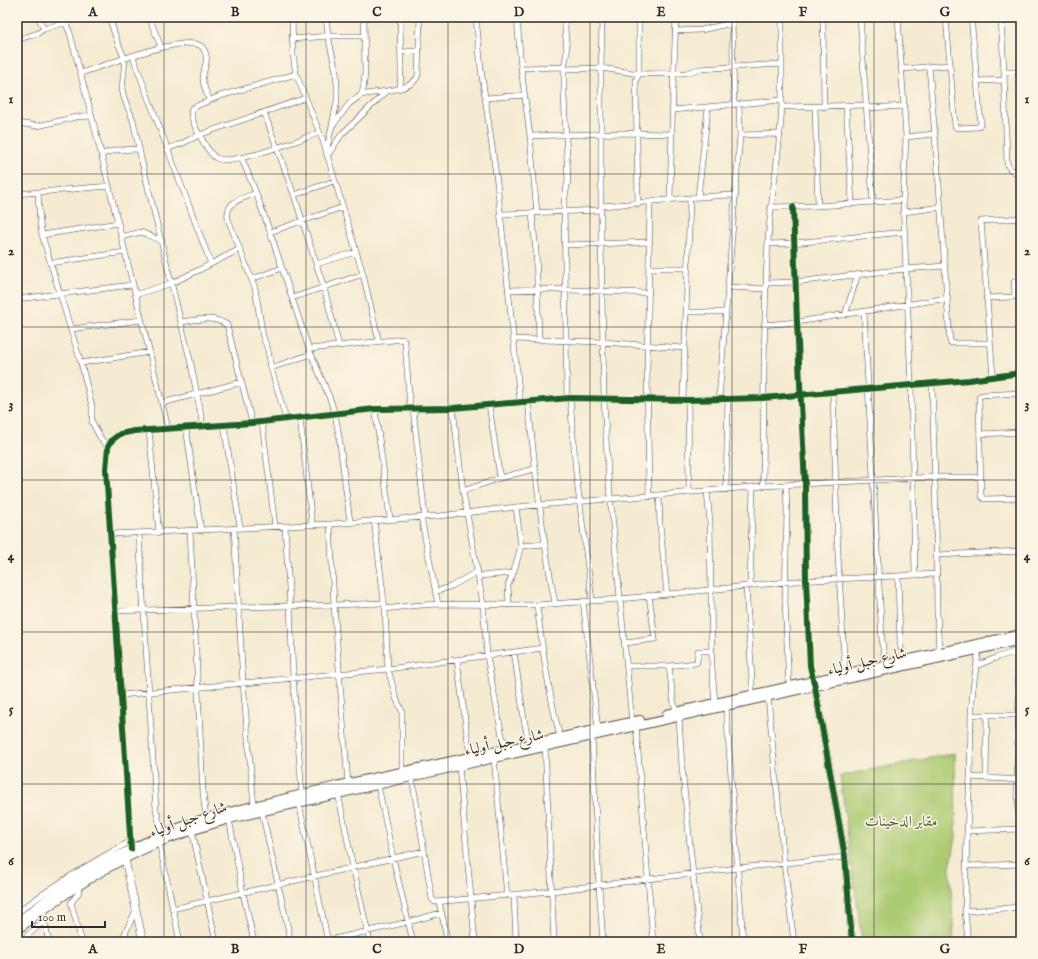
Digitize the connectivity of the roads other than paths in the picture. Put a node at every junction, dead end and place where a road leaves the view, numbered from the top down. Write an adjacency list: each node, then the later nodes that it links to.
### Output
1 (38, 17): 27 (street)
2 (63, 17): 26 (street)
3 (82, 17): 26 (street)
4 (109, 17): 37 (street)
5 (149, 17): 33 (street)
6 (292, 17): 31 (street)
7 (326, 17): 29 (street)
8 (364, 17): 30 (street)
9 (400, 17): 34 (street)
10 (420, 17): 35 (street)
11 (476, 17): 59 (street)
12 (517, 17): 41 (street)
13 (564, 17): 42 (street)
14 (602, 17): 43 (street)
15 (639, 17): 51 (street)
16 (676, 17): 28 (street)
17 (738, 17): 25 (street)
18 (782, 17): 38 (street)
19 (823, 17): 67 (street)
20 (860, 17): 68 (street)
21 (898, 17): 45 (street)
22 (946, 17): 39 (street)
23 (971, 17): 53 (street)
24 (1000, 17): 46 (street)
25 (732, 19): 28 (street); 44 (street)
26 (65, 23): 27 (street); 48 (street)
27 (44, 29): 32 (street)
28 (675, 31): 49 (street)
29 (328, 36): 30 (street); 31 (street); 74 (street)
30 (364, 36): 56 (street)
31 (292, 39): 50 (street)
32 (17, 40)
33 (161, 47): 36 (street); 60 (street)
34 (401, 52): 35 (street); 54 (street)
35 (419, 52): 54 (street)
36 (133, 57): 37 (street); 88 (street)
37 (125, 59): 48 (street); 87 (street)
38 (782, 64): 44 (street); 61 (street)
39 (949, 65): 40 (street); 53 (street)
40 (929, 67): 45 (street); 81 (street)
41 (521, 68): 42 (street); 57 (street)
42 (564, 68): 43 (street); 76 (street)
43 (601, 68): 51 (street); 77 (street)
44 (733, 68): 49 (street); 62 (street)
45 (902, 69): 64 (street)
46 (1004, 72): 47 (street); 52 (street)
47 (1021, 72)
48 (81, 73): 72 (street)
49 (674, 73): 51 (street); 70 (street)
50 (296, 74): 58 (street); 60 (street)
51 (639, 74): 78 (street)
52 (1004, 80): 53 (street); 92 (street)
53 (977, 81)
54 (400, 88): 55 (street)
55 (387, 91): 56 (street); 90 (street)
56 (361, 95): 74 (street)
57 (524, 95): 59 (street); 84 (street)
58 (305, 98): 71 (street); 75 (street)
59 (486, 98): 117 (street)
60 (209, 99): 82 (street)
61 (782, 100): 62 (street); 65 (street)
62 (737, 105): 69 (street); 83 (street)
63 (846, 106): 67 (street); 68 (street); 107 (street)
64 (905, 106): 68 (street); 85 (street)
65 (782, 107): 66 (street); 80 (street)
66 (815, 107): 67 (street); 108 (street)
67 (824, 107)
68 (867, 107): 105 (street)
69 (708, 108): 70 (street); 100 (street)
70 (673, 110): 79 (street)
71 (264, 112): 82 (street); 86 (street)
72 (92, 116): 73 (street); 89 (street)
73 (17, 123)
74 (332, 126): 90 (street)
75 (319, 133): 86 (street); 90 (street)
76 (566, 134): 77 (street); 84 (street); 114 (street)
77 (601, 134): 78 (street); 112 (street)
78 (637, 134): 79 (street); 106 (street)
79 (672, 134): 102 (street)
80 (780, 134): 83 (street); 110 (street)
81 (934, 134): 85 (street); 113 (street)
82 (200, 135): 88 (street); 91 (street)
83 (740, 135): 99 (street)
84 (530, 136): 116 (street)
85 (906, 137): 103 (street)
86 (277, 147): 91 (street); 98 (street)
87 (139, 149): 89 (street); 125 (street)
88 (167, 149): 135 (street)
89 (102, 154): 94 (street)
90 (326, 155): 93 (street)
91 (242, 159): 96 (street)
92 (1021, 177)
93 (334, 181): 98 (street); 109 (street)
94 (109, 186): 95 (street); 120 (street)
95 (38, 193): 97 (street); 123 (street)
96 (256, 193): 121 (street); 131 (street)
97 (17, 194)
98 (294, 195): 119 (street)
99 (736, 195): 100 (street); 150 (street)
100 (698, 197): 101 (street)
101 (690, 198): 102 (street); 140 (street)
102 (670, 199): 104 (street)
103 (903, 200): 105 (street); 115 (street)
104 (650, 202): 106 (street); 126 (street)
105 (873, 202): 107 (street)
106 (638, 204): 112 (street)
107 (852, 204): 108 (street)
108 (818, 206): 111 (street)
109 (343, 207): 119 (street); 133 (street)
110 (770, 207): 111 (street); 129 (street)
111 (793, 207): 127 (street)
112 (601, 208): 114 (street); 128 (street)
113 (941, 208): 115 (street); 137 (street)
114 (564, 211): 116 (street); 130 (street)
115 (904, 212): 122 (street)
116 (534, 213): 117 (street); 154 (street)
117 (500, 214): 153 (street)
118 (1021, 218): 162 (street)
119 (302, 222): 121 (street); 136 (street)
120 (118, 223): 123 (street); 124 (street)
121 (270, 232): 138 (street)
122 (904, 232): 127 (street); 141 (street)
123 (42, 235): 134 (street)
124 (121, 237): 125 (street); 132 (street)
125 (162, 241): 146 (street)
126 (650, 242): 128 (street); 139 (street)
127 (794, 243): 129 (street); 148 (street)
128 (601, 244): 130 (street); 156 (street)
129 (768, 244): 147 (street)
130 (564, 245): 155 (street)
131 (240, 249): 135 (street); 144 (street)
132 (125, 252): 134 (street); 149 (street)
133 (356, 252): 136 (street); 142 (street)
134 (50, 263): 158 (street)
135 (211, 264): 146 (street)
136 (316, 264): 151 (street)
137 (945, 266): 141 (street); 161 (street)
138 (282, 268): 144 (street); 160 (street)
139 (649, 268): 140 (street); 157 (street)
140 (687, 268): 165 (street)
141 (905, 269): 143 (street); 164 (street)
142 (363, 274): 151 (street); 177 (street)
143 (858, 274): 148 (street); 168 (street)
144 (252, 279): 186 (street)
145 (1021, 281): 162 (street)
146 (172, 282): 159 (street); 170 (street)
147 (766, 282): 148 (street); 152 (street)
148 (796, 282): 171 (street)
149 (132, 285): 158 (street); 159 (street)
150 (728, 287): 152 (street); 166 (street)
151 (324, 288): 160 (street); 181 (street)
152 (766, 289): 172 (street)
153 (508, 290): 154 (street); 174 (street)
154 (537, 290): 155 (street); 175 (street)
155 (565, 290): 156 (street); 176 (street)
156 (601, 292): 157 (street); 178 (street)
157 (649, 293): 180 (street)
158 (60, 294): 163 (street); 173 (street)
159 (135, 295): 169 (street)
160 (292, 298): 184 (street)
161 (948, 298): 164 (street); 179 (street)
162 (986, 298): 179 (street)
163 (17, 299)
164 (907, 305): 167 (street); 191 (street)
165 (686, 312): 166 (street); 182 (street)
166 (726, 312): 199 (street)
167 (864, 312): 168 (street); 192 (street)
168 (845, 315): 171 (street)
169 (141, 320): 173 (street); 183 (street)
170 (180, 322): 189 (street); 193 (street)
171 (796, 322): 172 (street); 196 (street)
172 (764, 325): 198 (street)
173 (71, 329): 185 (street)
174 (514, 339): 175 (street); 204 (street)
175 (539, 340): 176 (street)
176 (567, 341): 178 (street); 197 (street)
177 (379, 342): 181 (street); 208 (street)
178 (602, 342): 180 (street); 201 (street)
179 (990, 343): 188 (street)
180 (647, 345): 182 (street); 202 (street)
181 (339, 346): 184 (street)
182 (684, 348): 203 (street)
183 (150, 352): 185 (street); 206 (street)
184 (310, 352): 186 (street); 211 (street)
185 (81, 363): 223 (street)
186 (271, 368): 213 (street)
187 (1021, 373): 188 (street)
188 (993, 377): 190 (street)
189 (242, 382): 193 (street); 215 (street)
190 (932, 384): 191 (street); 225 (street)
191 (911, 385): 192 (street); 228 (street)
192 (868, 389): 194 (street); 229 (street)
193 (197, 393): 206 (street); 217 (street)
194 (833, 393): 196 (street); 230 (street)
195 (1021, 393): 222 (street)
196 (801, 395): 198 (street); 232 (street)
197 (568, 398): 201 (street); 205 (street); 243 (street)
198 (764, 398): 200 (street); 233 (street)
199 (719, 399): 200 (street); 203 (street)
200 (728, 399): 235 (street)
201 (604, 400): 202 (street); 242 (street)
202 (648, 400): 203 (street); 240 (street)
203 (685, 400): 238 (street)
204 (520, 401): 205 (street); 207 (street)
205 (528, 401): 224 (street)
206 (162, 403): 219 (street)
207 (489, 405): 209 (street); 227 (street)
208 (412, 408): 209 (street); 210 (street); 247 (street)
209 (453, 408): 236 (street)
210 (375, 409): 211 (street); 248 (street)
211 (335, 414): 212 (street); 250 (street)
212 (300, 418): 213 (street); 251 (street)
213 (286, 419): 214 (street)
214 (262, 422): 215 (street); 253 (street)
215 (252, 423): 216 (street)
216 (224, 424): 217 (street); 255 (street)
217 (203, 426): 218 (street)
218 (186, 427): 219 (street); 257 (street)
219 (168, 428): 220 (street)
220 (149, 430): 223 (street); 258 (street)
221 (1021, 432): 222 (street)
222 (980, 434): 226 (street)
223 (108, 448): 260 (street)
224 (534, 469): 227 (street); 244 (street)
225 (934, 477): 226 (street); 228 (street); 264 (street)
226 (980, 477): 241 (street)
227 (500, 478): 236 (street)
228 (913, 478): 229 (street); 268 (street)
229 (873, 481): 230 (street); 270 (street)
230 (836, 483): 232 (street); 271 (street)
231 (786, 485): 232 (street); 233 (street); 273 (street)
232 (805, 485): 272 (street)
233 (762, 486): 234 (street)
234 (753, 487): 235 (street); 274 (street)
235 (726, 490): 237 (street)
236 (463, 491): 246 (street)
237 (707, 491): 238 (street); 275 (street)
238 (689, 492): 239 (street)
239 (659, 496): 240 (street); 277 (street)
240 (649, 497): 242 (street)
241 (1021, 498)
242 (611, 499): 243 (street); 279 (street)
243 (580, 502): 244 (street); 280 (street)
244 (539, 506): 245 (street); 261 (street)
245 (516, 507): 246 (street); 262 (street)
246 (466, 513): 247 (street); 265 (street)
247 (423, 517): 248 (street); 276 (street)
248 (390, 518): 249 (street)
249 (374, 520): 250 (street); 282 (street)
250 (350, 522): 252 (street)
251 (312, 524): 252 (street); 254 (street)
252 (330, 524): 287 (street)
253 (275, 526): 254 (street); 255 (street)
254 (285, 526): 286 (street)
255 (237, 527): 257 (street); 290 (street)
256 (190, 531): 257 (street); 258 (street); 291 (street)
257 (201, 531)
258 (159, 532): 259 (street)
259 (139, 533): 260 (street); 292 (street)
260 (110, 534): 294 (street)
261 (545, 544): 262 (street); 283 (street)
262 (521, 546): 266 (street)
263 (1021, 551): 264 (street)
264 (937, 555): 267 (street)
265 (478, 573): 266 (street); 276 (street); 285 (street)
266 (513, 574): 288 (street)
267 (936, 574): 268 (street); 303 (street)
268 (915, 575): 269 (street)
269 (898, 576): 270 (street); 307 (street)
270 (879, 577): 271 (street); 308 (street)
271 (839, 579): 272 (street); 314 (street)
272 (806, 580): 273 (street); 317 (street)
273 (785, 582): 274 (street); 318 (street)
274 (748, 585): 275 (street); 322 (street)
275 (711, 589): 277 (street); 301 (street)
276 (435, 592): 284 (street)
277 (666, 594): 278 (street)
278 (650, 596): 279 (street); 297 (street)
279 (620, 599): 280 (street); 297 (street)
280 (592, 600): 281 (street)
281 (582, 601): 283 (street); 331 (street)
282 (384, 603): 287 (street); 293 (street)
283 (555, 603): 289 (street)
284 (438, 604): 285 (street); 293 (street)
285 (483, 604): 288 (street); 305 (street)
286 (290, 605): 287 (street); 290 (street); 315 (street)
287 (334, 605): 313 (street)
288 (509, 605): 289 (street)
289 (537, 605): 299 (street)
290 (238, 606): 291 (street); 316 (street)
291 (193, 608): 292 (street); 319 (street)
292 (144, 610): 294 (street); 320 (street)
293 (384, 610): 312 (street)
294 (115, 611): 321 (street)
295 (1021, 634): 298 (main road, شارع جبل أولياء)
296 (1018, 641): 298 (main road, شارع جبل أولياء); 304 (street)
297 (625, 643): 309 (street)
298 (978, 647): 303 (main road, شارع جبل أولياء); 307 (main road, شارع جبل أولياء); 311 (street)
299 (543, 648): 302 (street); 332 (street)
300 (1021, 650): 304 (street)
301 (712, 651): 310 (street); 324 (street)
302 (514, 652): 305 (street); 335 (street)
303 (940, 652): 307 (main road, شارع جبل أولياء)
304 (1015, 652): 311 (street); 329 (street)
305 (487, 656): 306 (street); 337 (street)
306 (457, 660): 312 (street); 338 (street)
307 (906, 663): 308 (main road, شارع جبل أولياء); 317 (main road, شارع جبل أولياء)
308 (884, 665): 314 (main road, شارع جبل أولياء)
309 (627, 666): 310 (street); 330 (street)
310 (669, 666): 326 (street)
311 (976, 666): 327 (street)
312 (388, 669): 313 (street); 341 (street)
313 (339, 673): 315 (street); 346 (street)
314 (844, 673): 317 (main road, شارع جبل أولياء)
315 (293, 678): 316 (street); 349 (street)
316 (243, 683): 319 (street); 351 (street)
317 (814, 684): 318 (main road, شارع جبل أولياء); 323 (main road, شارع جبل أولياء); 362 (street)
318 (789, 686): 322 (main road, شارع جبل أولياء)
319 (197, 688): 320 (street); 353 (street)
320 (150, 693): 321 (street); 358 (street)
321 (121, 695): 360 (street)
322 (752, 695): 324 (main road, شارع جبل أولياء)
323 (768, 697): 325 (main road, شارع جبل أولياء); 365 (street)
324 (715, 703): 326 (main road, شارع جبل أولياء)
325 (726, 707): 326 (main road, شارع جبل أولياء); 369 (street)
326 (678, 714): 330 (main road, شارع جبل أولياء); 370 (street)
327 (971, 715): 328 (street); 343 (street)
328 (987, 715): 329 (street); 344 (street)
329 (1020, 715): 345 (street)
330 (634, 724): 331 (main road, شارع جبل أولياء); 334 (main road, شارع جبل أولياء); 372 (street)
331 (598, 729): 333 (main road, شارع جبل أولياء)
332 (560, 737): 333 (main road, شارع جبل أولياء); 335 (main road, شارع جبل أولياء)
333 (575, 737): 334 (main road, شارع جبل أولياء); 336 (main road, شارع جبل أولياء)
334 (592, 737): 375 (street)
335 (529, 744): 337 (main road, شارع جبل أولياء)
336 (545, 747): 339 (main road, شارع جبل أولياء); 376 (street)
337 (508, 749): 338 (main road, شارع جبل أولياء)
338 (473, 756): 341 (main road, شارع جبل أولياء)
339 (494, 758): 340 (main road, شارع جبل أولياء); 379 (street)
340 (460, 766): 342 (main road, شارع جبل أولياء); 380 (street)
341 (402, 772): 346 (main road, شارع جبل أولياء)
342 (412, 777): 347 (main road, شارع جبل أولياء); 361 (street)
343 (970, 778): 344 (street); 357 (street)
344 (986, 778): 345 (street)
345 (1019, 780): 355 (street)
346 (348, 784): 348 (main road, شارع جبل أولياء)
347 (378, 785): 348 (main road, شارع جبل أولياء); 363 (street)
348 (337, 790): 349 (main road, شارع جبل أولياء); 350 (main road, شارع جبل أولياء); 368 (street)
349 (302, 794): 351 (main road, شارع جبل أولياء)
350 (299, 804): 352 (main road, شارع جبل أولياء); 371 (street)
351 (254, 806): 353 (main road, شارع جبل أولياء)
352 (262, 812): 354 (main road, شارع جبل أولياء); 374 (street)
353 (206, 818): 358 (main road, شارع جبل أولياء)
354 (229, 819): 356 (main road, شارع جبل أولياء); 377 (street)
355 (1020, 829): 357 (street); 364 (street)
356 (192, 830): 359 (main road, شارع جبل أولياء); 381 (street)
357 (967, 831): 367 (street)
358 (162, 834): 360 (main road, شارع جبل أولياء)
359 (159, 842): 360 (main road, شارع جبل أولياء); 384 (street)
360 (128, 850): 373 (main road, شارع جبل أولياء); 386 (street); 388 (street); 391 (main road, شارع جبل أولياء)
361 (424, 851): 363 (street); 382 (street)
362 (845, 857): 365 (street); 418 (street)
363 (393, 858): 368 (street); 392 (street)
364 (1021, 860)
365 (784, 863): 369 (street); 417 (street)
366 (1021, 864): 367 (street)
367 (966, 866): 387 (street)
368 (353, 867): 371 (street); 394 (street)
369 (737, 868): 370 (street); 416 (street)
370 (694, 874): 372 (street); 415 (street)
371 (313, 877): 374 (street); 396 (street)
372 (649, 880): 375 (street); 414 (street)
373 (77, 885): 385 (main road, شارع جبل أولياء); 399 (street)
374 (278, 885): 377 (street); 405 (street)
375 (598, 886): 376 (street); 413 (street)
376 (552, 891): 378 (street); 412 (street)
377 (243, 893): 381 (street); 404 (street)
378 (514, 895): 379 (street); 411 (street)
379 (507, 896): 380 (street)
380 (471, 899): 382 (street); 410 (street)
381 (207, 901): 384 (street); 403 (street)
382 (439, 902): 389 (street)
383 (1021, 907): 387 (street)
384 (172, 908): 402 (street)
385 (42, 910): 390 (street); 393 (main road, شارع جبل أولياء)
386 (136, 910): 400 (street); 401 (street)
387 (965, 911): 419 (street)
388 (17, 913)
389 (441, 913): 392 (street); 409 (street)
390 (44, 921): 397 (street); 398 (street)
391 (17, 922)
392 (408, 922): 394 (street); 408 (street)
393 (17, 930)
394 (368, 932): 396 (street); 407 (street)
395 (17, 938): 397 (street)
396 (328, 941): 406 (street)
397 (19, 942)
398 (49, 942)
399 (82, 942)
400 (121, 942)
401 (143, 942)
402 (180, 942)
403 (216, 942)
404 (254, 942)
405 (291, 942)
406 (321, 942)
407 (370, 942)
408 (413, 942)
409 (448, 942)
410 (475, 942)
411 (516, 942)
412 (554, 942)
413 (603, 942)
414 (653, 942)
415 (700, 942)
416 (743, 942)
417 (794, 942)
418 (852, 942)
419 (968, 942)

